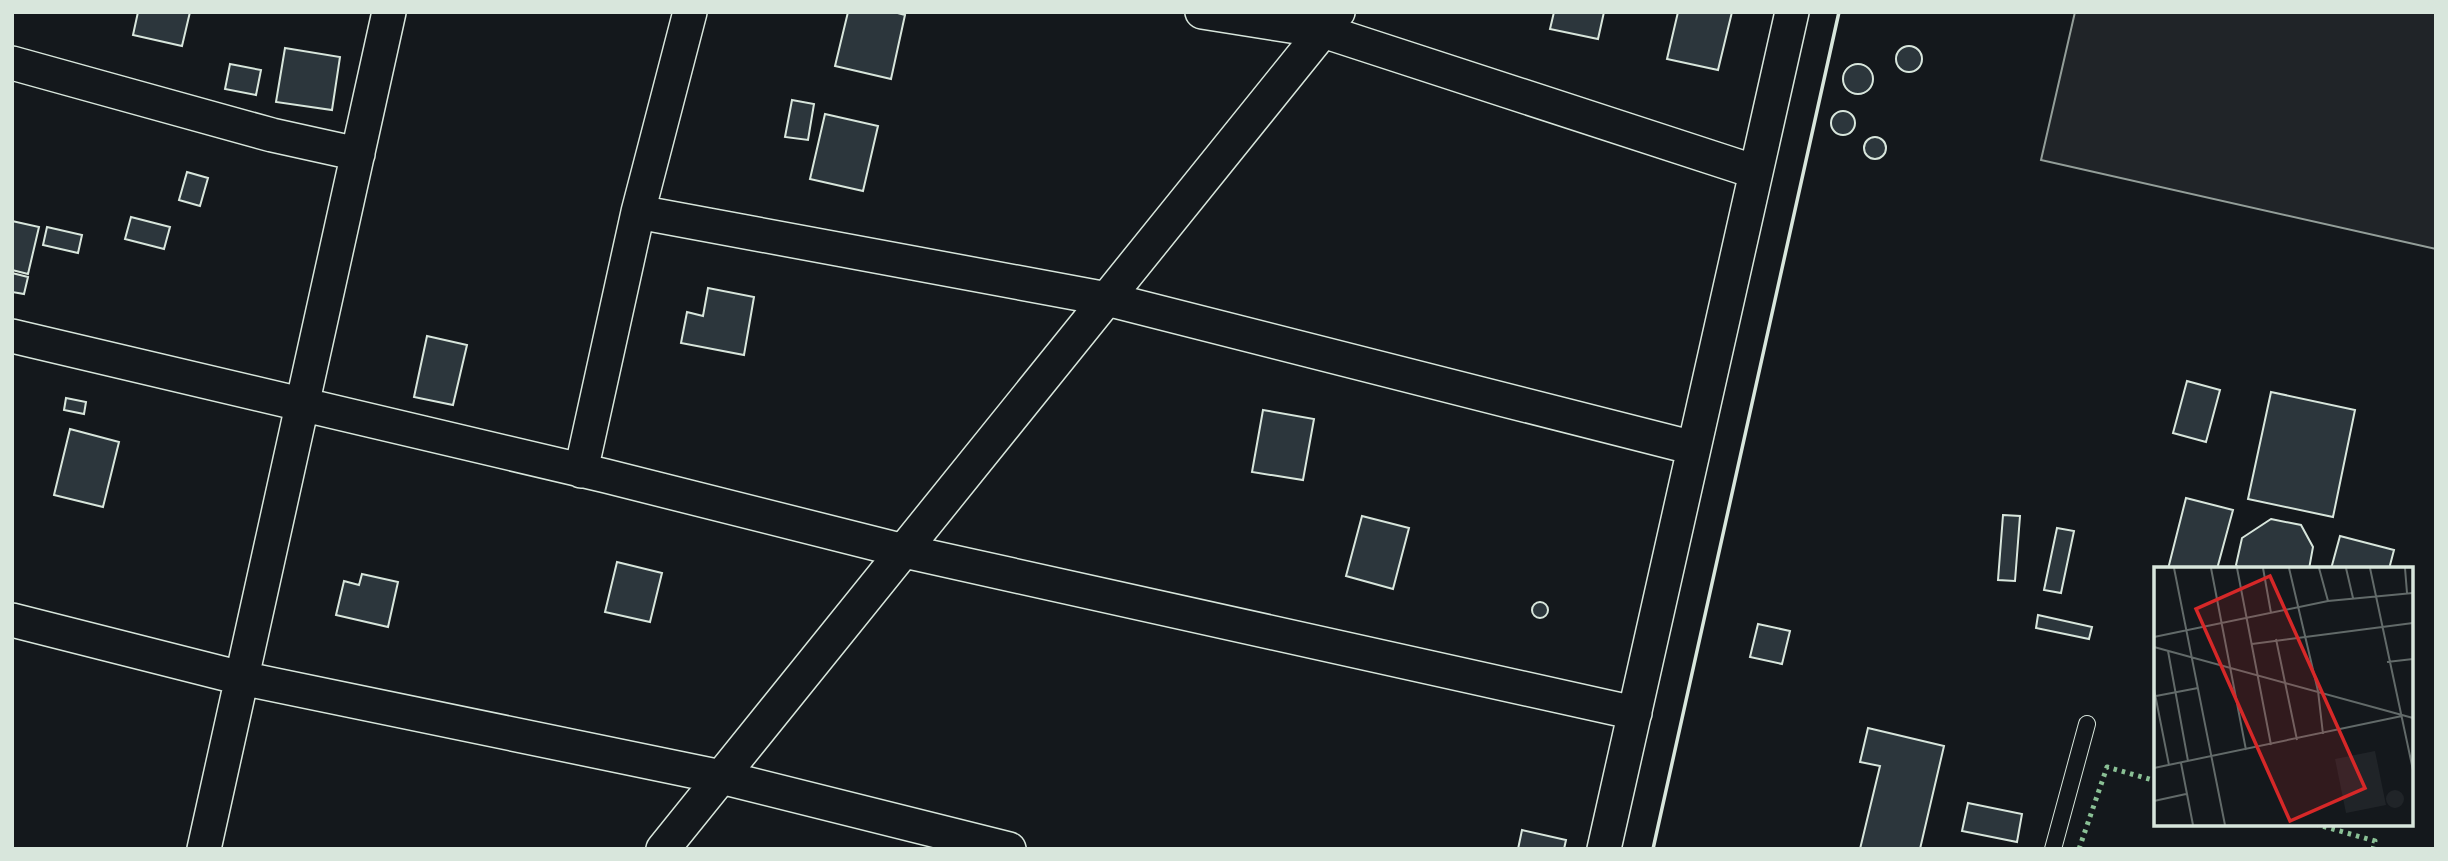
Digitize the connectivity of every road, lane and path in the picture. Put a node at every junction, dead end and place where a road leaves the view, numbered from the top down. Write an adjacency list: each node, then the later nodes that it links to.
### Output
1 (389, 12): 7 (street)
2 (690, 12): 9 (street)
3 (1202, 12): 5 (street)
4 (1792, 12): 8 (street)
5 (1330, 22): 8 (street); 10 (street)
6 (12, 63): 7 (street)
7 (358, 154): 12 (street)
8 (1756, 172): 13 (street)
9 (638, 212): 10 (street); 14 (street)
10 (1107, 299): 13 (street); 15 (street)
11 (12, 335): 12 (street)
12 (303, 404): 14 (street); 17 (street)
13 (1694, 448): 18 (street)
14 (581, 471): 15 (street)
15 (904, 551): 18 (street); 20 (street)
16 (12, 620): 17 (street)
17 (241, 678): 20 (street); 21 (street)
18 (1635, 712): 24 (street)
19 (2087, 724): 25 (lane)
20 (721, 777): 22 (street); 23 (street)
21 (204, 849)
22 (663, 849)
23 (1009, 849)
24 (1604, 849)
25 (2053, 849)

